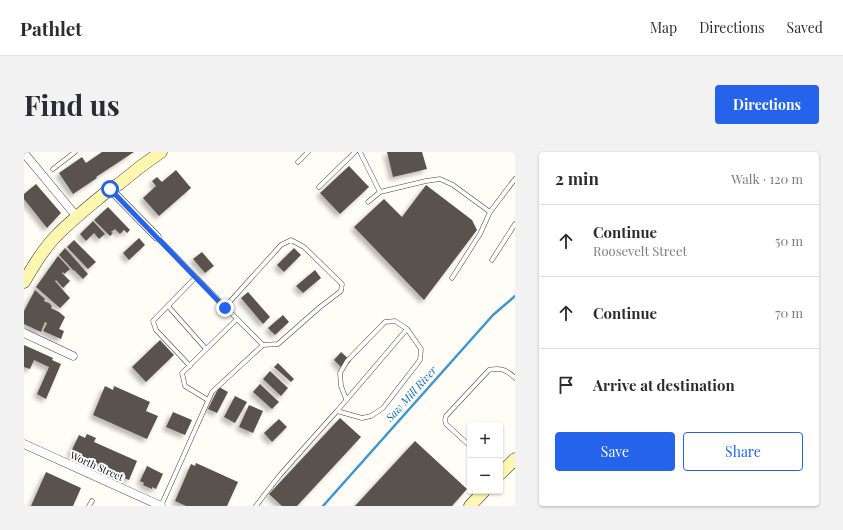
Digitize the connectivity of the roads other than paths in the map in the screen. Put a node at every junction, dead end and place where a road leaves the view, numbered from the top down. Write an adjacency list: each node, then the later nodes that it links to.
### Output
1 (75, 152): 8 (lane)
2 (162, 152): 11 (main road)
3 (308, 152): 7 (lane)
4 (355, 152): 10 (lane)
5 (360, 152): 12 (lane)
6 (24, 153): 15 (street)
7 (298, 162)
8 (53, 169)
9 (515, 179): 14 (lane)
10 (319, 187)
11 (110, 189): 15 (main road); 17 (street)
12 (380, 192): 13 (lane); 14 (lane)
13 (368, 202)
14 (490, 212): 21 (lane)
15 (77, 217): 19 (main road)
16 (515, 224): 18 (lane)
17 (157, 237): 20 (lane)
18 (492, 260)
19 (25, 277)
20 (196, 277): 22 (lane); 23 (lane)
21 (452, 278)
22 (168, 306): 28 (lane); 30 (lane)
23 (225, 308): 24 (lane); 27 (lane)
24 (237, 320): 27 (lane); 28 (lane)
25 (407, 329): 32 (lane); 32 (lane); 34 (lane)
26 (24, 333): 29 (street)
27 (263, 345): 33 (lane)
28 (206, 349): 30 (lane)
29 (73, 356)
30 (190, 366): 33 (lane)
31 (515, 378): 35 (lane)
32 (346, 399): 34 (lane)
33 (208, 400): 42 (lane)
34 (337, 411): 43 (lane)
35 (467, 443)
36 (24, 444): 42 (street, Worth Street)
37 (515, 459): 38 (main road)
38 (503, 470)
39 (481, 494): 44 (main road)
40 (92, 501): 41 (lane)
41 (89, 506)
42 (161, 506)
43 (256, 506)
44 (470, 506)

